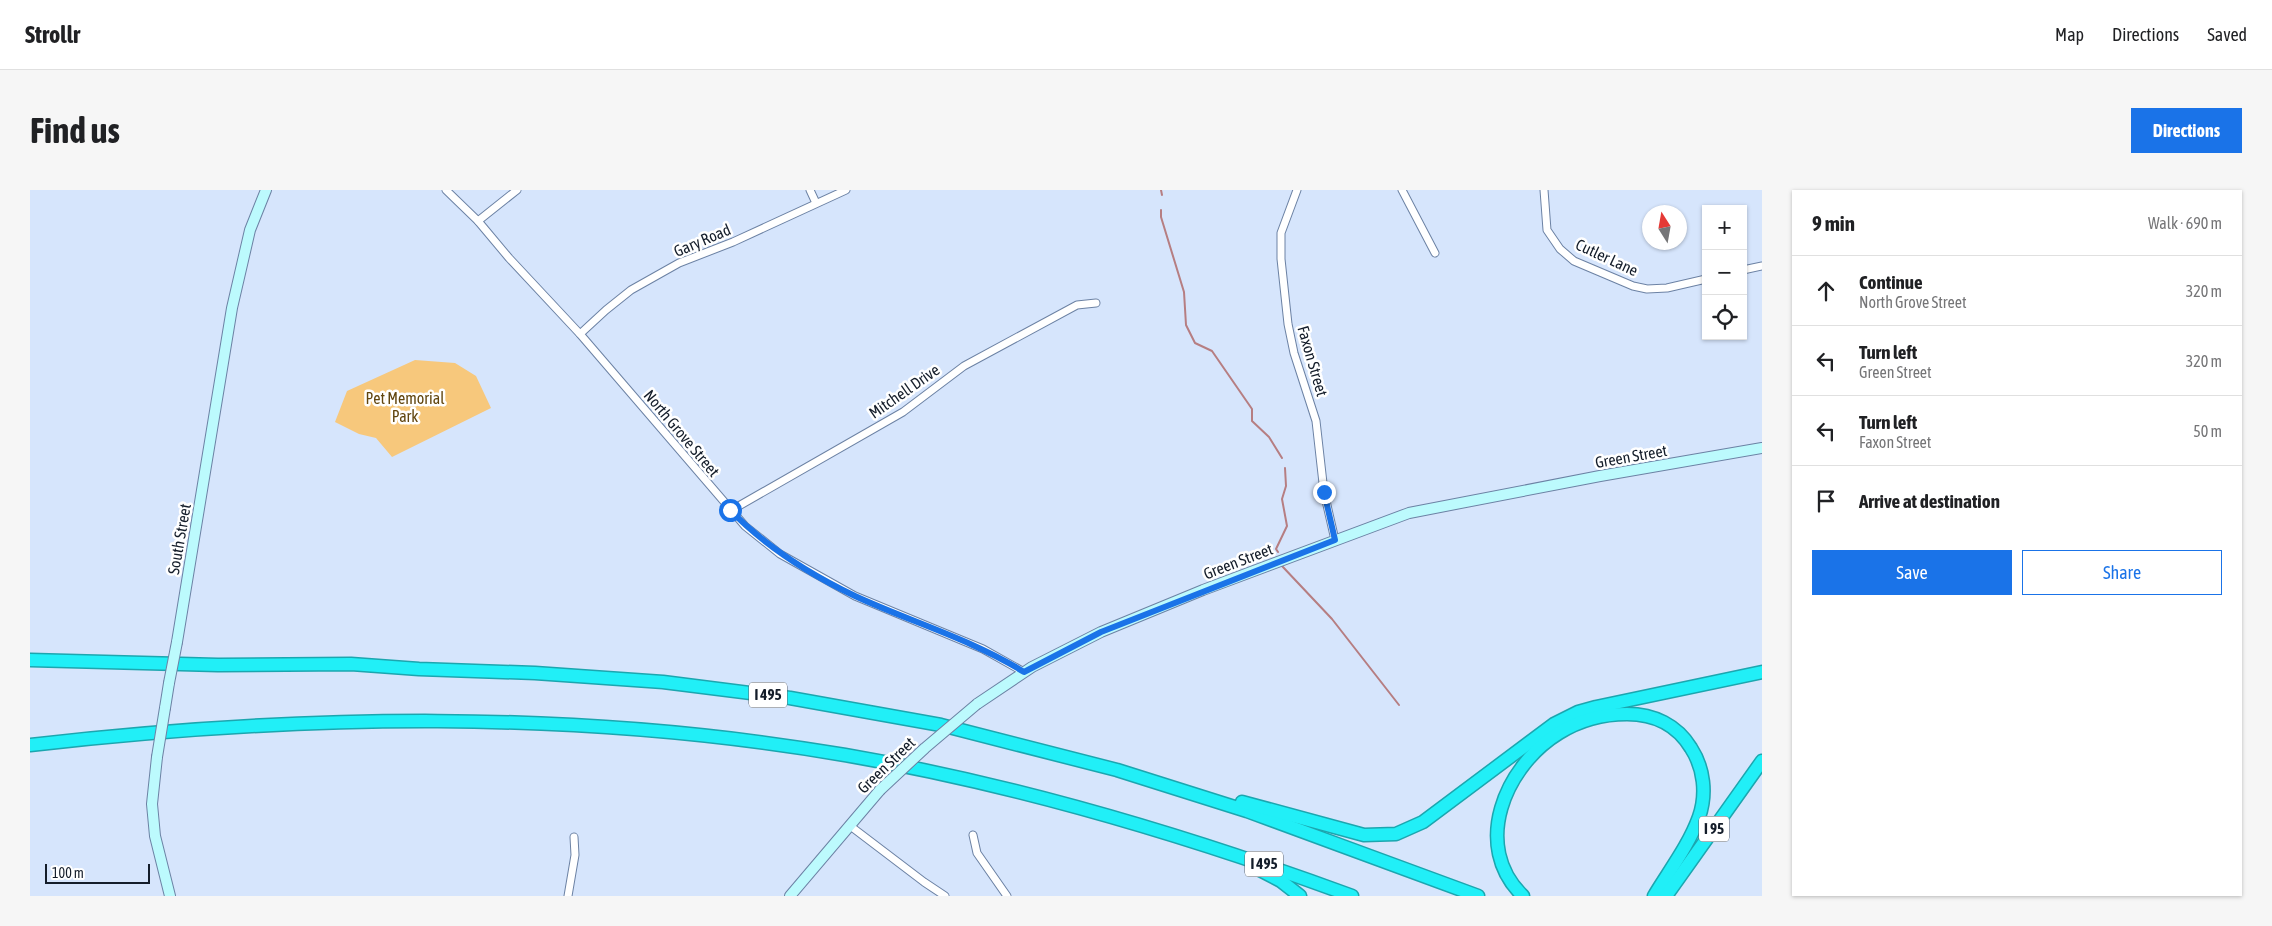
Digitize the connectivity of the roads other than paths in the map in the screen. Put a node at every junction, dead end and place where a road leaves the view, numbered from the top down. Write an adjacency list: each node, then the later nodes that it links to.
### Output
1 (266, 190): 30 (main road, South Street, bridge)
2 (446, 190): 10 (street, North Grove Street)
3 (517, 190): 10 (street)
4 (810, 190): 9 (street)
5 (846, 190): 9 (street, Gary Road)
6 (1297, 190): 19 (street, Faxon Street)
7 (1402, 190): 11 (street)
8 (1544, 190): 14 (street, Cutler Lane)
9 (816, 203): 16 (street, Gary Road)
10 (478, 221): 16 (street, North Grove Street)
11 (1435, 253)
12 (1762, 266): 13 (street)
13 (1747, 269)
14 (1702, 280)
15 (1096, 303): 18 (street, Mitchell Drive)
16 (580, 334): 18 (street, North Grove Street)
17 (1762, 448): 19 (main road, Green Street)
18 (730, 510): 21 (street, North Grove Street)
19 (1335, 540): 21 (main road, Green Street)
20 (30, 660): 25 (highway, I 495)
21 (1024, 672): 26 (main road, Green Street, bridge)
22 (1762, 672): 25 (highway)
23 (30, 745): 27 (highway, I 495)
24 (1762, 761): 40 (highway, I 95)
25 (1143, 777): 37 (highway, I 495)
26 (849, 826): 32 (main road, Green Street); 33 (street)
27 (1175, 834): 35 (highway); 36 (highway, I 495)
28 (973, 835): 34 (street)
29 (574, 837): 31 (street)
30 (170, 896)
31 (568, 896)
32 (790, 896)
33 (945, 896)
34 (1007, 896)
35 (1300, 896)
36 (1352, 896)
37 (1478, 896)
38 (1523, 896): 39 (highway)
39 (1654, 896)
40 (1666, 896)

